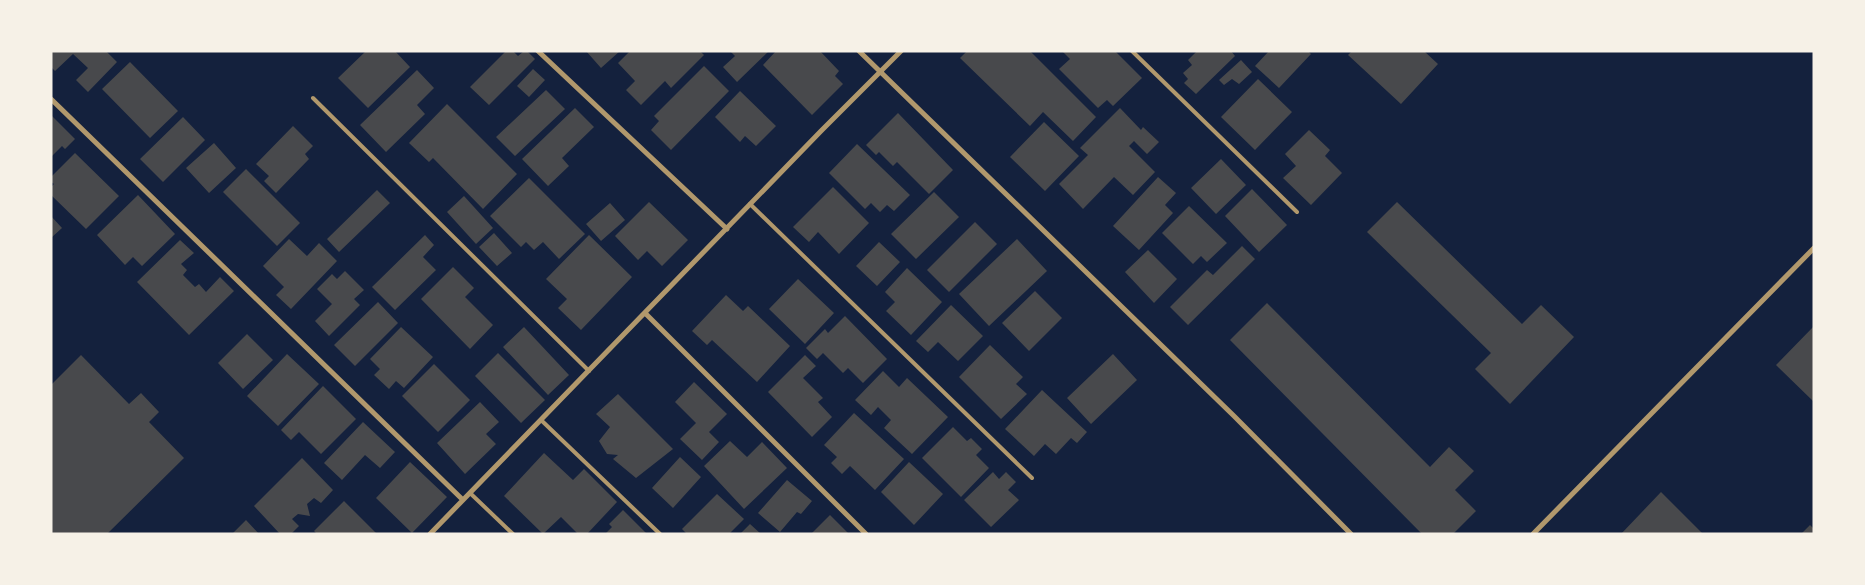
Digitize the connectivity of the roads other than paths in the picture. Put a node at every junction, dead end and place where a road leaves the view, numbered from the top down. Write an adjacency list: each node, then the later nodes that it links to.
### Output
1 (538, 51): 10 (street)
2 (859, 51): 5 (street)
3 (901, 51): 5 (street)
4 (1132, 51): 9 (lane)
5 (880, 72): 8 (street); 22 (street)
6 (313, 98): 13 (lane)
7 (51, 99): 17 (street)
8 (750, 204): 10 (street); 15 (lane)
9 (1297, 212)
10 (727, 229): 12 (street)
11 (1814, 248): 23 (street)
12 (646, 313): 13 (street); 21 (street)
13 (588, 371): 14 (street)
14 (541, 420): 16 (street); 20 (lane)
15 (1032, 478)
16 (470, 493): 17 (street); 19 (lane)
17 (463, 500): 18 (street)
18 (430, 534)
19 (513, 534)
20 (660, 534)
21 (866, 534)
22 (1351, 534)
23 (1533, 534)

